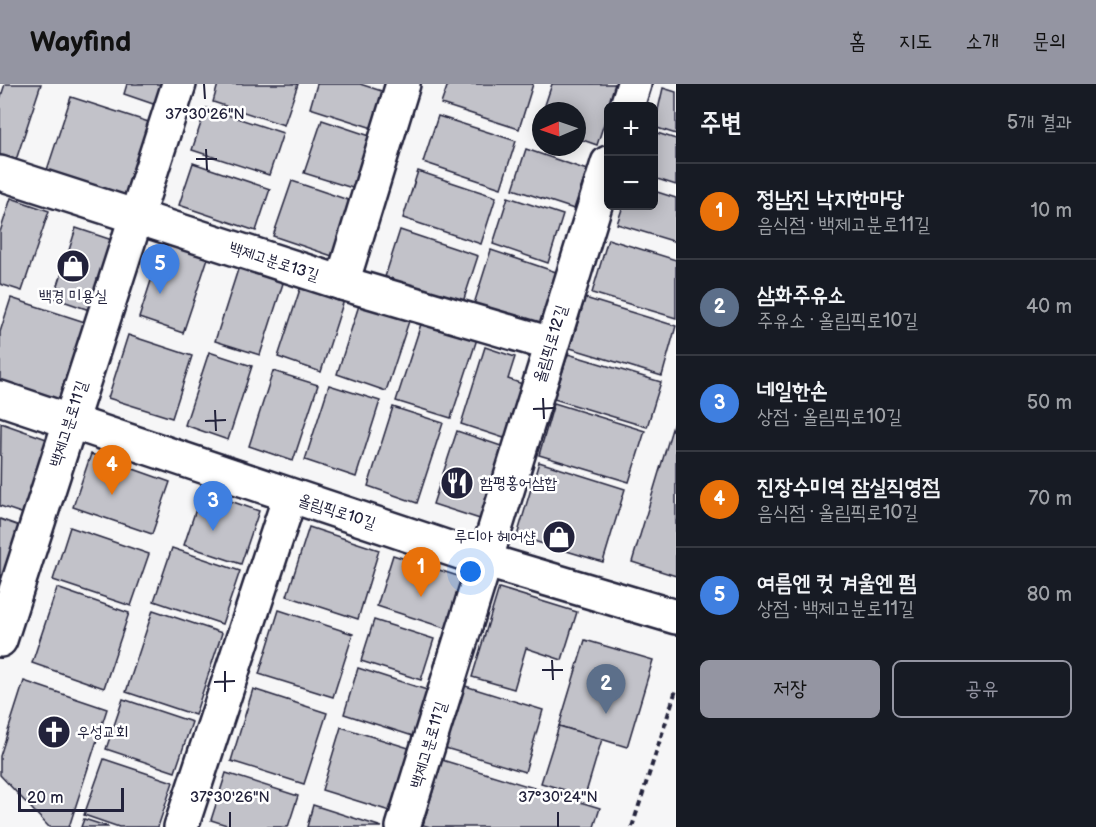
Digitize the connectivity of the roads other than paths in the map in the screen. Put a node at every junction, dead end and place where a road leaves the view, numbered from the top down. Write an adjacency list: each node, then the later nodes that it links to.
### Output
1 (178, 84): 7 (street)
2 (403, 84): 8 (street)
3 (634, 84): 4 (street)
4 (628, 102)
5 (0, 172): 7 (street, 백제고분로13길)
6 (604, 179): 9 (street, 올림픽로12길)
7 (136, 218): 8 (street, 백제고분로13길); 11 (street, 백제고분로11길)
8 (342, 283): 9 (street, 백제고분로13길)
9 (551, 344): 13 (street, 올림픽로12길)
10 (0, 398): 11 (street, 올림픽로10길)
11 (70, 423): 12 (street, 올림픽로10길); 15 (street, 백제고분로11길)
12 (290, 496): 13 (street, 올림픽로10길); 16 (street)
13 (487, 561): 14 (street, 올림픽로10길); 17 (street, 백제고분로11길)
14 (676, 617)
15 (1, 633)
16 (181, 827)
17 (403, 827)

